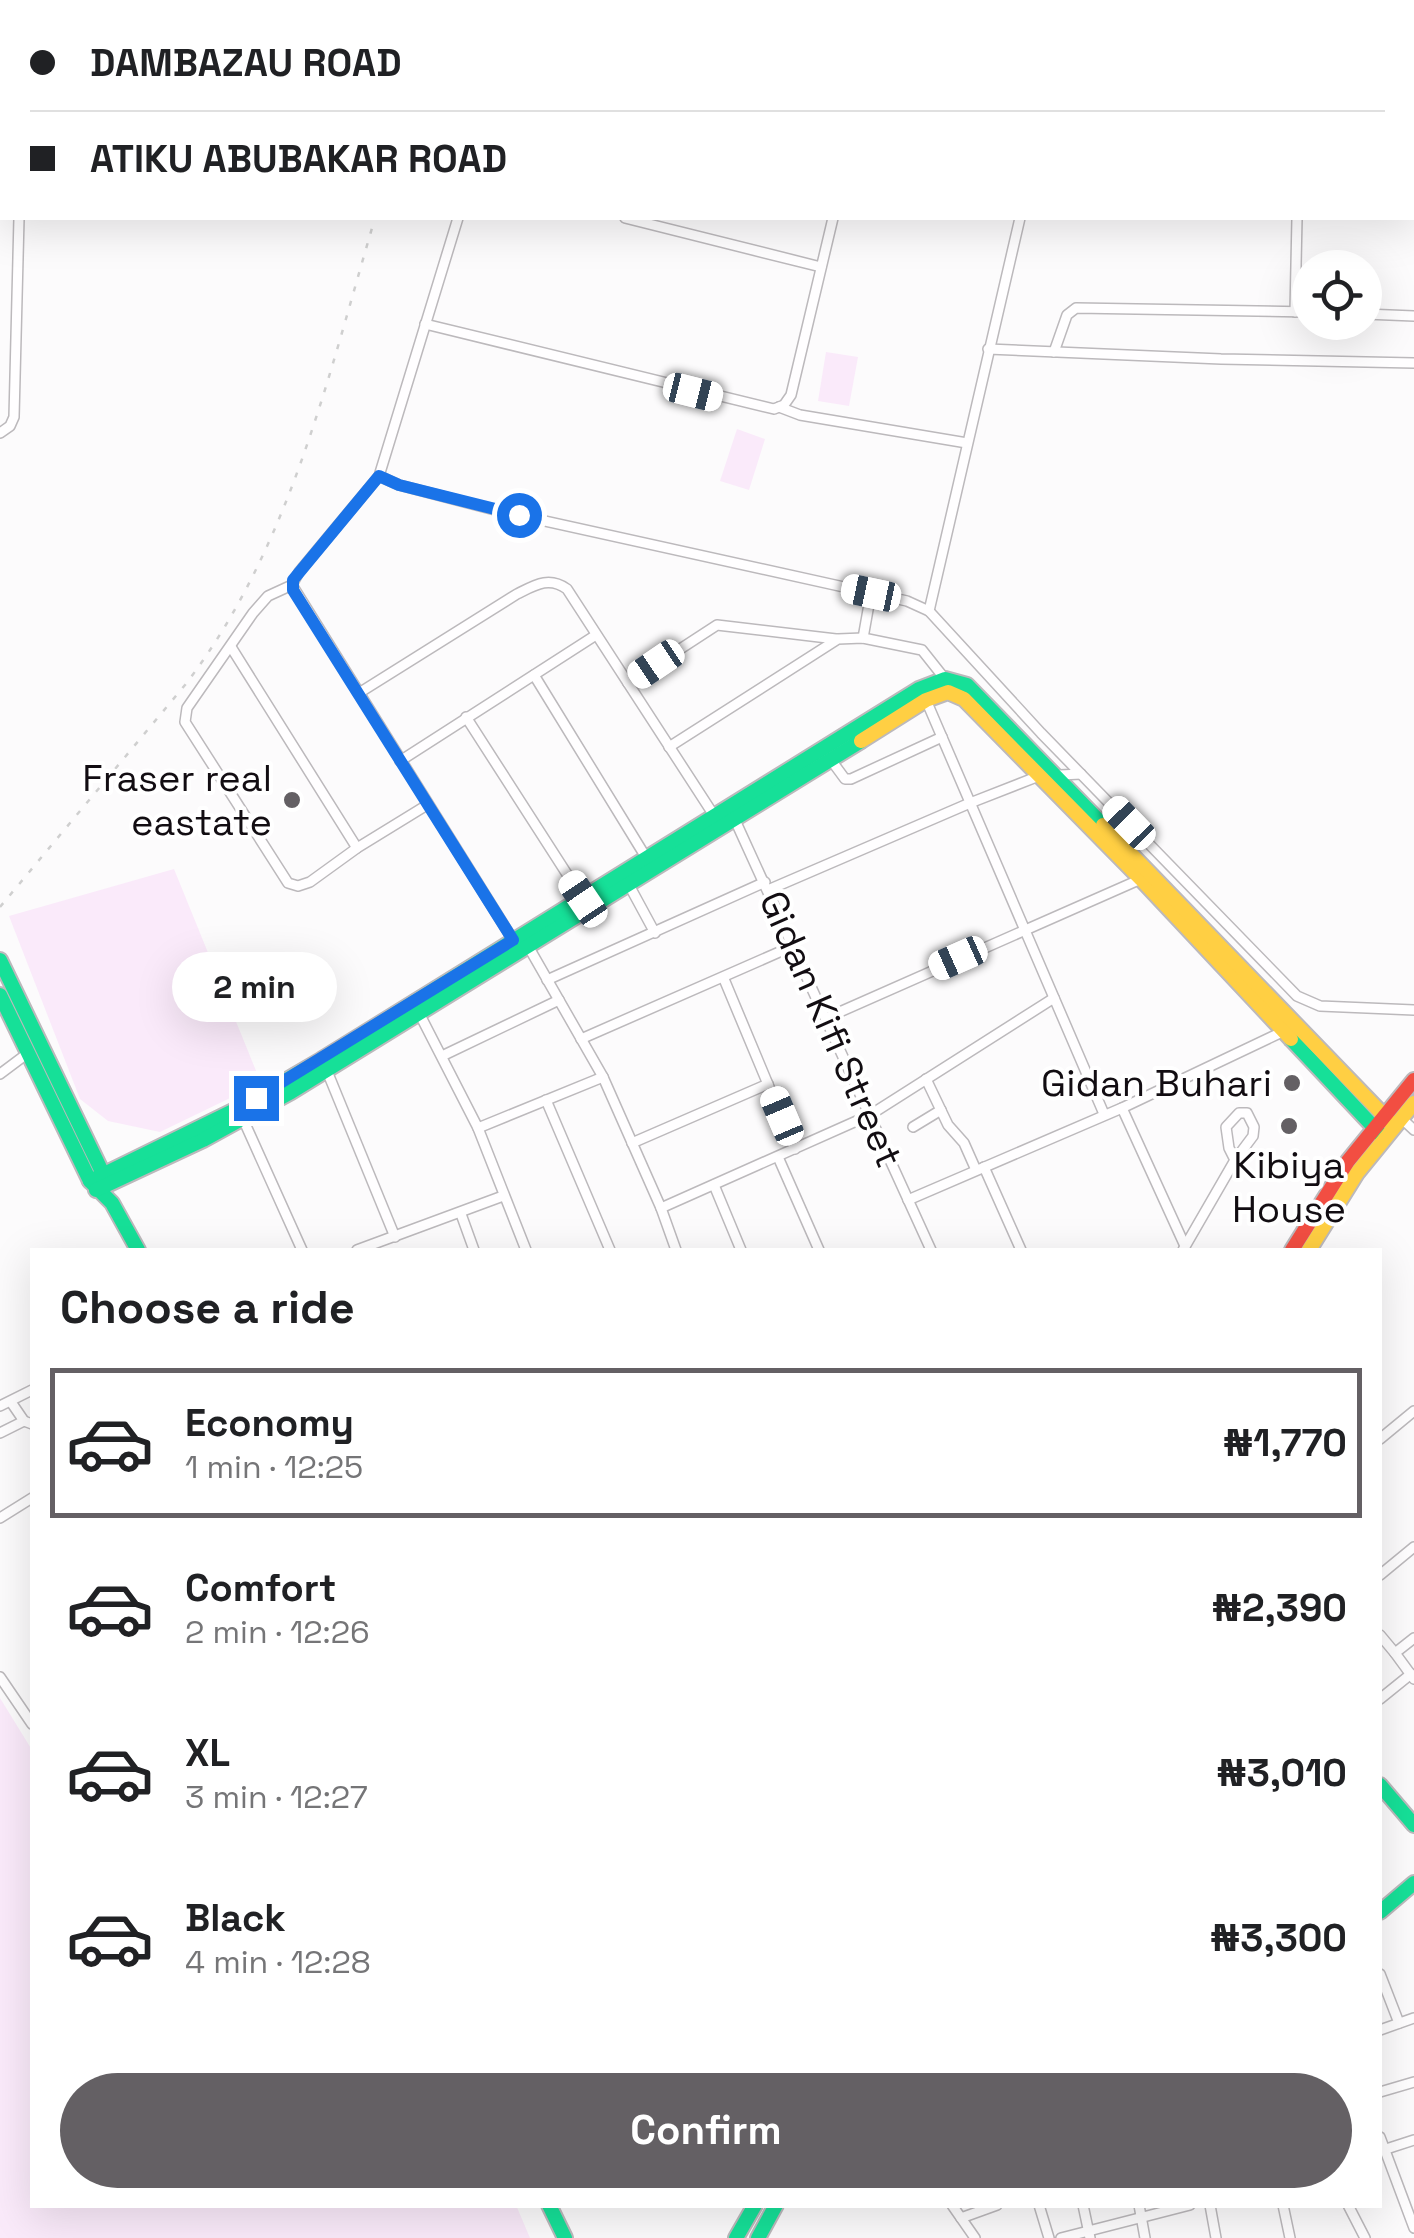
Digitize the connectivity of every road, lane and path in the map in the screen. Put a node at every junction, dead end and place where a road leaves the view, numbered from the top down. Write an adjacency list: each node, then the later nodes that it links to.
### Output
1 (20, 220): 17 (street)
2 (457, 220): 12 (street)
3 (633, 220): 8 (street)
4 (832, 220): 8 (street)
5 (1020, 220): 13 (street)
6 (1296, 220): 7 (street)
7 (1296, 250)
8 (821, 268): 16 (street)
9 (1292, 312): 14 (street)
10 (1382, 315): 11 (street)
11 (1414, 316)
12 (425, 324): 16 (street); 19 (street)
13 (988, 349): 14 (street); 18 (street)
14 (1054, 352): 15 (street)
15 (1414, 362)
16 (779, 407): 18 (street)
17 (0, 433)
18 (967, 444): 22 (street)
19 (379, 476): 20 (street); 21 (street)
20 (292, 585): 26 (street); 30 (street)
21 (871, 593): 22 (street); 24 (street)
22 (929, 611): 38 (street)
23 (596, 634): 27 (street); 29 (street, Gidan Kifi Street); 30 (street, Gidan Kifi Street)
24 (863, 638): 25 (street); 28 (street)
25 (838, 639): 29 (street); 34 (street)
26 (231, 647): 43 (street); 43 (street)
27 (534, 675): 32 (street); 44 (street)
28 (945, 679): 37 (street); 42 (street)
29 (628, 683): 34 (street, Gidan Kifi Street)
30 (359, 693): 36 (street)
31 (926, 700): 33 (street); 35 (street); 39 (street)
32 (466, 717): 36 (street); 48 (street)
33 (942, 738): 35 (street); 40 (street)
34 (670, 747): 42 (street, Gidan Kifi Street)
35 (831, 760): 42 (street)
36 (400, 761): 41 (street)
37 (1056, 774): 38 (street); 39 (street); 54 (street)
38 (1081, 774): 53 (street)
39 (1039, 776): 40 (street); 45 (street)
40 (970, 802): 47 (street); 49 (street)
41 (427, 806): 43 (street); 51 (street)
42 (726, 816): 44 (street); 46 (street); 47 (street, Gidan Kifi Street)
43 (357, 848)
44 (647, 859): 48 (street)
45 (1140, 878): 49 (street); 64 (street)
46 (629, 885): 50 (street); 51 (street)
47 (767, 886): 50 (street); 52 (street, Gidan Kifi Street)
48 (583, 899): 51 (street)
49 (1023, 928): 59 (street); 63 (street)
50 (655, 934): 57 (street)
51 (520, 946): 57 (street); 61 (street)
52 (794, 946): 56 (street); 63 (street, Gidan Kifi Street)
53 (1249, 947): 54 (street); 62 (street)
54 (1233, 959): 81 (street)
55 (2, 970): 91 (street)
56 (724, 979): 65 (street); 73 (street)
57 (547, 980): 60 (street)
58 (0, 995): 66 (street)
59 (1054, 998): 71 (street); 78 (street)
60 (559, 1000): 65 (street); 67 (street)
61 (417, 1008): 67 (street); 68 (street); 91 (street)
62 (1414, 1010)
63 (826, 1018): 79 (street, Gidan Kifi Street)
64 (1282, 1032): 76 (street); 81 (street)
65 (580, 1039): 70 (street)
66 (28, 1052): 69 (street); 91 (street)
67 (442, 1056): 84 (street)
68 (327, 1071): 80 (street); 97 (street)
69 (0, 1074)
70 (603, 1076): 74 (street); 86 (street)
71 (926, 1079): 77 (street); 79 (street)
72 (1414, 1080): 81 (street)
73 (768, 1084): 86 (street); 87 (street)
74 (546, 1100): 84 (street); 103 (street)
75 (1414, 1102): 82 (street)
76 (1122, 1108): 78 (street); 109 (street)
77 (941, 1110): 83 (street); 90 (street)
78 (1104, 1114): 90 (street)
79 (870, 1115): 87 (street); 94 (street, Gidan Kifi Street)
80 (244, 1120): 91 (street); 100 (street)
81 (1376, 1120): 82 (street); 110 (street)
82 (1392, 1126): 85 (street); 111 (street)
83 (913, 1127)
84 (478, 1128): 93 (street)
85 (1414, 1130)
86 (632, 1143): 95 (street)
87 (796, 1149): 88 (street)
88 (778, 1157): 92 (street); 106 (street)
89 (1235, 1160): 89 (street); 109 (street)
90 (980, 1169): 94 (street); 108 (street)
91 (99, 1182): 99 (street)
92 (714, 1184): 95 (street); 105 (street)
93 (503, 1196): 96 (street); 102 (street)
94 (908, 1200): 107 (street, Gidan Kifi Street)
95 (661, 1208): 104 (street)
96 (461, 1214): 97 (street); 101 (street)
97 (395, 1238): 98 (street)
98 (384, 1246)
99 (137, 1248)
100 (301, 1248)
101 (473, 1248)
102 (525, 1248)
103 (609, 1248)
104 (675, 1248)
105 (740, 1248)
106 (819, 1248)
107 (930, 1248)
108 (1021, 1248)
109 (1184, 1248)
110 (1293, 1248)
111 (1310, 1248)
112 (30, 1391): 113 (street)
113 (11, 1402): 114 (street); 116 (street)
114 (0, 1406)
115 (1414, 1412): 118 (street)
116 (28, 1423): 117 (street)
117 (0, 1432)
118 (1382, 1436)
119 (30, 1499): 120 (street)
120 (0, 1518)
121 (1414, 1547): 122 (street)
122 (1382, 1573)
123 (1382, 1637): 125 (street)
124 (1414, 1638): 125 (street)
125 (1395, 1653): 126 (street)
126 (1412, 1676): 128 (street)
127 (0, 1677): 129 (street)
128 (1382, 1698)
129 (30, 1721)
130 (1382, 1787): 131 (street)
131 (1414, 1825)
132 (1414, 1884): 133 (street)
133 (1382, 1910)
134 (1382, 1979): 136 (street)
135 (1414, 2018): 136 (street)
136 (1399, 2023): 137 (street)
137 (1382, 2029)
138 (1414, 2082): 139 (street)
139 (1382, 2091)
140 (1414, 2140): 141 (street)
141 (1382, 2150): 156 (street)
142 (550, 2208): 158 (street)
143 (753, 2208): 159 (street)
144 (774, 2208): 160 (street)
145 (954, 2208): 154 (street)
146 (989, 2208): 154 (street)
147 (1041, 2208): 162 (street)
148 (1084, 2208): 157 (street)
149 (1140, 2208): 155 (street)
150 (1179, 2208): 155 (street)
151 (1211, 2208): 165 (street)
152 (1284, 2208): 166 (street)
153 (1350, 2208): 167 (street)
154 (961, 2218): 161 (street)
155 (1142, 2218): 157 (street); 164 (street)
156 (1414, 2228)
157 (1089, 2234): 163 (street)
158 (565, 2238)
159 (736, 2238)
160 (758, 2238)
161 (975, 2238)
162 (1049, 2238)
163 (1061, 2238)
164 (1146, 2238)
165 (1216, 2238)
166 (1290, 2238)
167 (1365, 2238)

